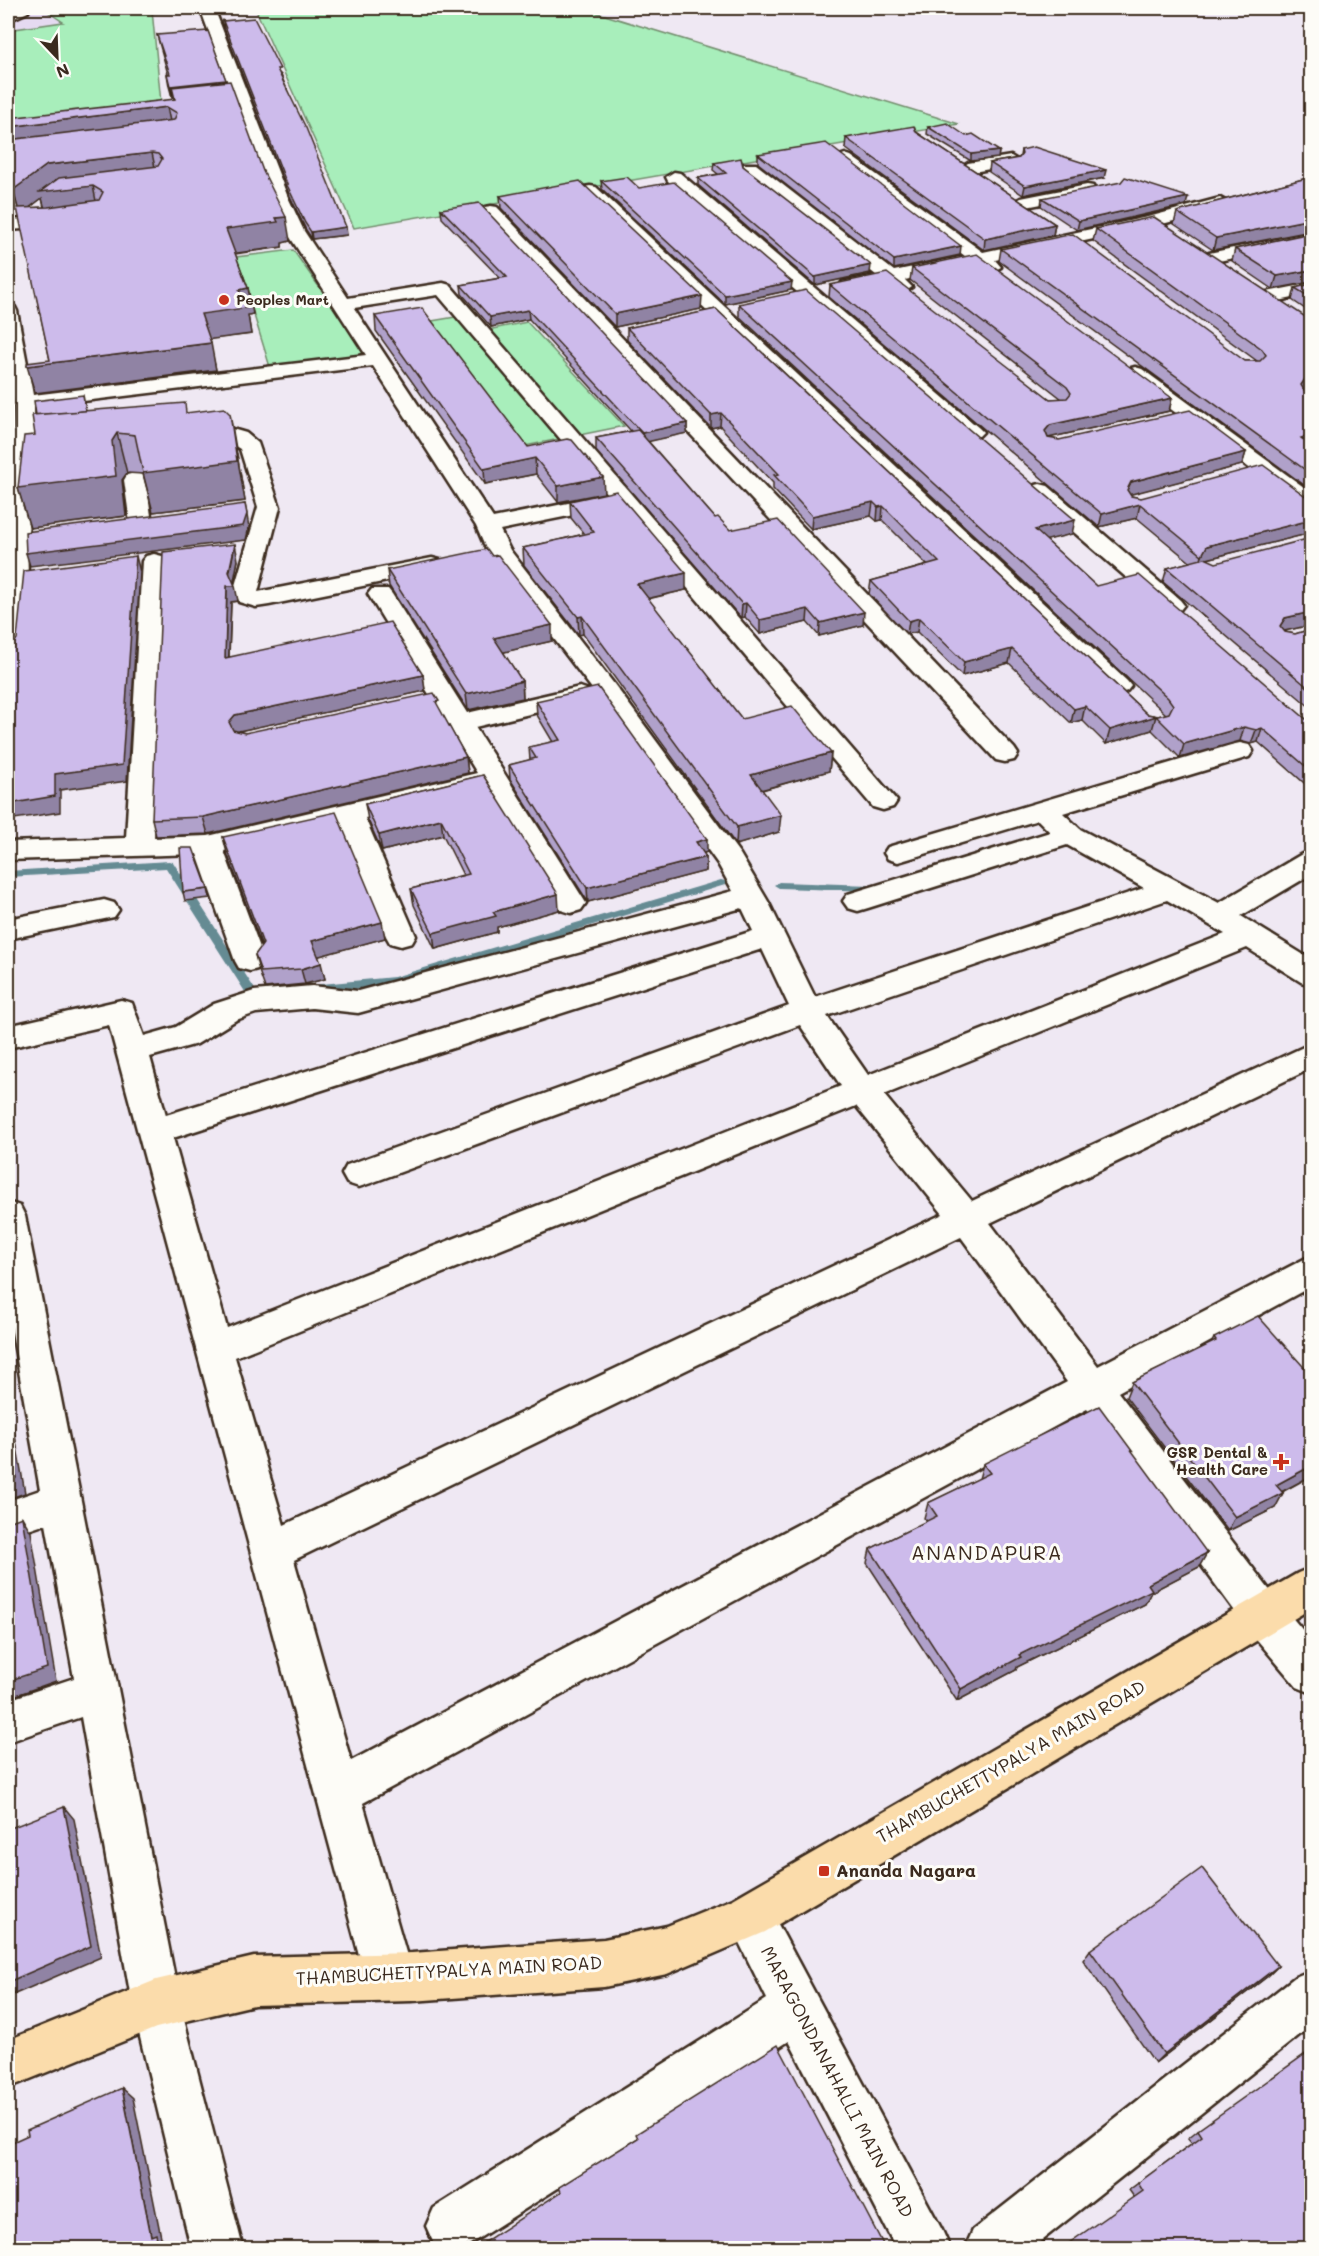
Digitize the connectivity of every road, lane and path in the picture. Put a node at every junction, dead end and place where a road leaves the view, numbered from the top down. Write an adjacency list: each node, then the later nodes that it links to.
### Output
1 (18, 8): 5 (street)
2 (207, 8): 41 (street)
3 (1303, 8): 4 (street)
4 (1311, 11)
5 (8, 16)
6 (835, 151): 31 (street)
7 (950, 156): 10 (street)
8 (1011, 161): 10 (street)
9 (750, 168): 33 (street)
10 (968, 168): 12 (street)
11 (675, 177): 37 (street)
12 (986, 180)
13 (1102, 187): 17 (street)
14 (590, 190): 44 (street)
15 (1004, 192): 17 (street)
16 (1237, 198): 22 (street)
17 (1021, 203): 20 (street)
18 (41, 209): 23 (street)
19 (492, 211): 80 (street)
20 (1039, 215)
21 (86, 220): 23 (street)
22 (1155, 221): 25 (street); 27 (street)
23 (16, 224)
24 (1057, 227): 27 (street)
25 (1173, 233)
26 (1311, 237): 30 (street)
27 (1075, 239): 29 (street); 31 (street)
28 (1191, 246): 30 (street)
29 (1094, 252)
30 (1209, 258): 32 (street)
31 (981, 259): 33 (street); 34 (street)
32 (1235, 275)
33 (891, 278): 37 (street); 40 (street)
34 (1010, 280)
35 (1252, 286): 38 (street)
36 (1311, 288): 38 (street)
37 (812, 294): 39 (street); 55 (street)
38 (1269, 297): 45 (street)
39 (789, 299)
40 (918, 299)
41 (342, 304): 49 (street); 60 (street)
42 (744, 308): 44 (street)
43 (8, 311): 47 (street)
44 (721, 313): 46 (street); 77 (street)
45 (1294, 314)
46 (699, 318)
47 (10, 350): 50 (street)
48 (1115, 358): 51 (street)
49 (380, 359): 50 (street); 66 (street)
50 (24, 402): 54 (street)
51 (1191, 414): 52 (street); 56 (street)
52 (1168, 419)
53 (171, 432): 63 (street)
54 (24, 448): 61 (street); 68 (street)
55 (990, 448)
56 (1263, 468): 57 (street); 62 (street)
57 (1240, 474)
58 (1026, 479): 74 (street)
59 (135, 480): 65 (street)
60 (623, 498): 66 (street); 82 (street)
61 (42, 502)
62 (1311, 504)
63 (269, 507): 64 (street); 69 (street)
64 (246, 510)
65 (164, 520)
66 (487, 526): 76 (street)
67 (42, 535): 68 (street)
68 (16, 539): 75 (street)
69 (258, 548): 70 (street); 72 (street)
70 (231, 551)
71 (153, 561): 87 (street)
72 (455, 561)
73 (380, 594): 78 (street)
74 (1186, 617)
75 (8, 654)
76 (605, 689): 78 (street); 92 (street)
77 (1137, 704)
78 (459, 723): 81 (street)
79 (1240, 751): 83 (street)
80 (1005, 754)
81 (493, 778): 84 (street); 94 (street)
82 (883, 801)
83 (1042, 810): 85 (street); 89 (street)
84 (349, 814): 86 (street); 99 (street)
85 (1070, 835): 91 (street); 93 (street)
86 (208, 845): 87 (street); 101 (street)
87 (140, 847): 88 (street)
88 (8, 851)
89 (898, 853)
90 (1311, 861): 96 (street)
91 (1167, 889): 96 (street); 103 (street)
92 (750, 896): 100 (street); 105 (street)
93 (858, 901)
94 (571, 903)
95 (104, 910): 97 (street)
96 (1219, 916): 98 (street)
97 (8, 929)
98 (1251, 935): 102 (street); 107 (street)
99 (401, 936)
100 (771, 936): 103 (street); 108 (street)
101 (250, 961)
102 (1311, 975)
103 (807, 1011): 107 (street); 109 (street)
104 (8, 1037): 105 (street)
105 (132, 1050): 108 (street)
106 (1311, 1054): 111 (street)
107 (862, 1091): 111 (street); 114 (street)
108 (154, 1131): 114 (street)
109 (359, 1174)
110 (8, 1216): 113 (street)
111 (966, 1218): 115 (street); 118 (street)
112 (1311, 1269): 115 (street)
113 (19, 1338): 116 (street)
114 (215, 1349): 118 (street)
115 (1091, 1386): 120 (street); 124 (street)
116 (61, 1501): 117 (street); 122 (street)
117 (8, 1519)
118 (271, 1551): 124 (street)
119 (1311, 1586): 120 (main road, THAMBUCHETTYPALYA MAIN ROAD)
120 (1263, 1615): 121 (street); 125 (main road, THAMBUCHETTYPALYA MAIN ROAD)
121 (1311, 1673)
122 (96, 1691): 123 (street); 128 (street)
123 (8, 1721)
124 (338, 1792): 126 (street)
125 (749, 1916): 126 (main road, THAMBUCHETTYPALYA MAIN ROAD); 129 (street, MARAGONDANAHALLI MAIN ROAD)
126 (389, 1977): 128 (main road, THAMBUCHETTYPALYA MAIN ROAD)
127 (1311, 1994): 134 (street)
128 (156, 2004): 130 (main road, THAMBUCHETTYPALYA MAIN ROAD); 132 (street)
129 (797, 2008): 131 (street); 133 (street, MARAGONDANAHALLI MAIN ROAD)
130 (8, 2064)
131 (452, 2226)
132 (217, 2248)
133 (924, 2248)
134 (991, 2248)

